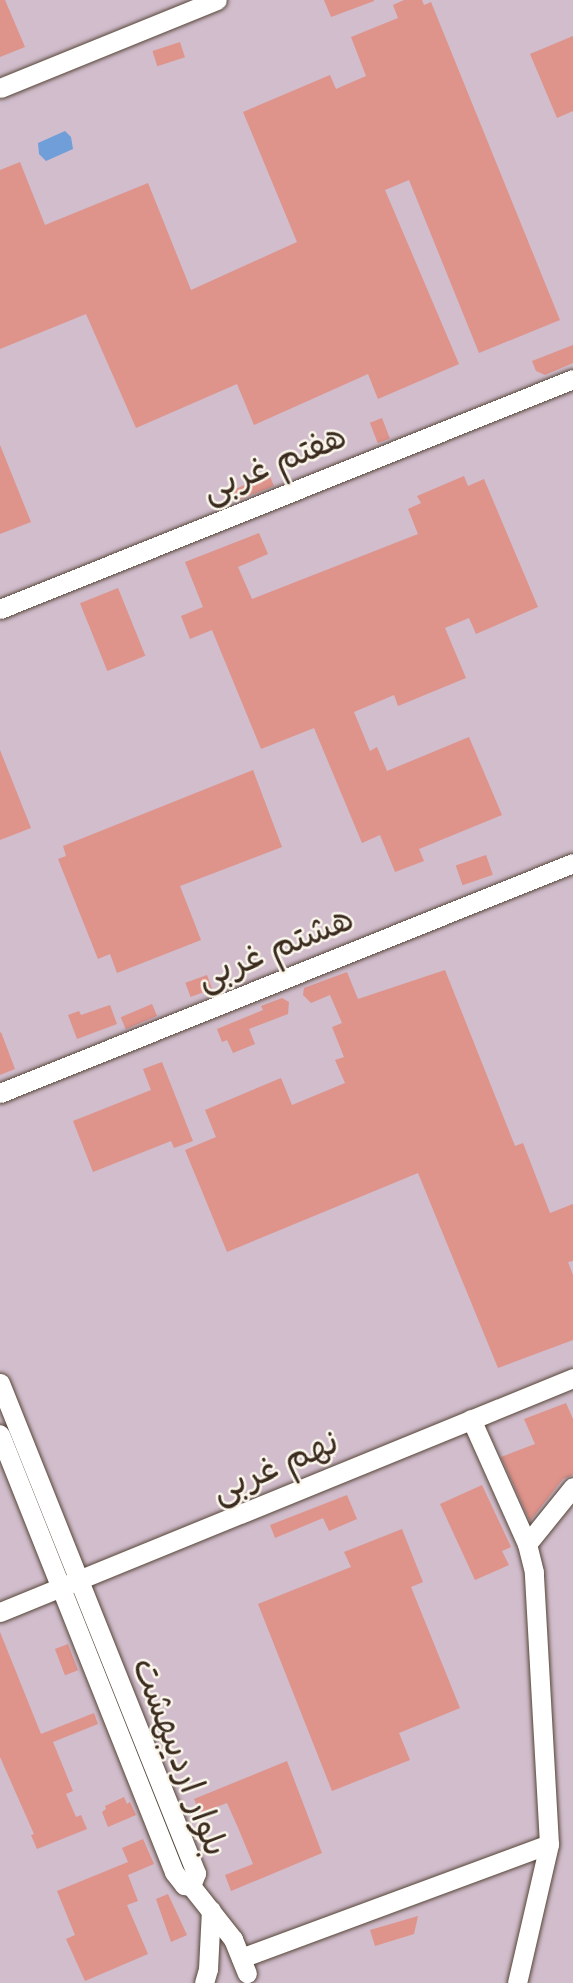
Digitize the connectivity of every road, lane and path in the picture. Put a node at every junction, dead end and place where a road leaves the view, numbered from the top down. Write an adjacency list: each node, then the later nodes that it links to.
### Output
1 (217, 0): 2 (street)
2 (0, 88)
3 (573, 379): 4 (street, هفتم غربی)
4 (0, 610)
5 (573, 863): 6 (street, هشتم غربی)
6 (0, 1093)
7 (573, 1378): 9 (street, نهم غربی)
8 (0, 1383): 13 (street, بلوار اردیبهشت)
9 (471, 1419): 12 (street); 13 (street, نهم غربی)
10 (0, 1434): 13 (street, بلوار اردیبهشت)
11 (573, 1486): 12 (street)
12 (527, 1544): 15 (street)
13 (71, 1584): 14 (street, نهم غربی); 16 (street, بلوار اردیبهشت)
14 (0, 1612)
15 (549, 1844): 16 (street, بلوار اردیبهشت); 18 (street)
16 (211, 1910): 17 (street)
17 (204, 1983)
18 (517, 1983)

